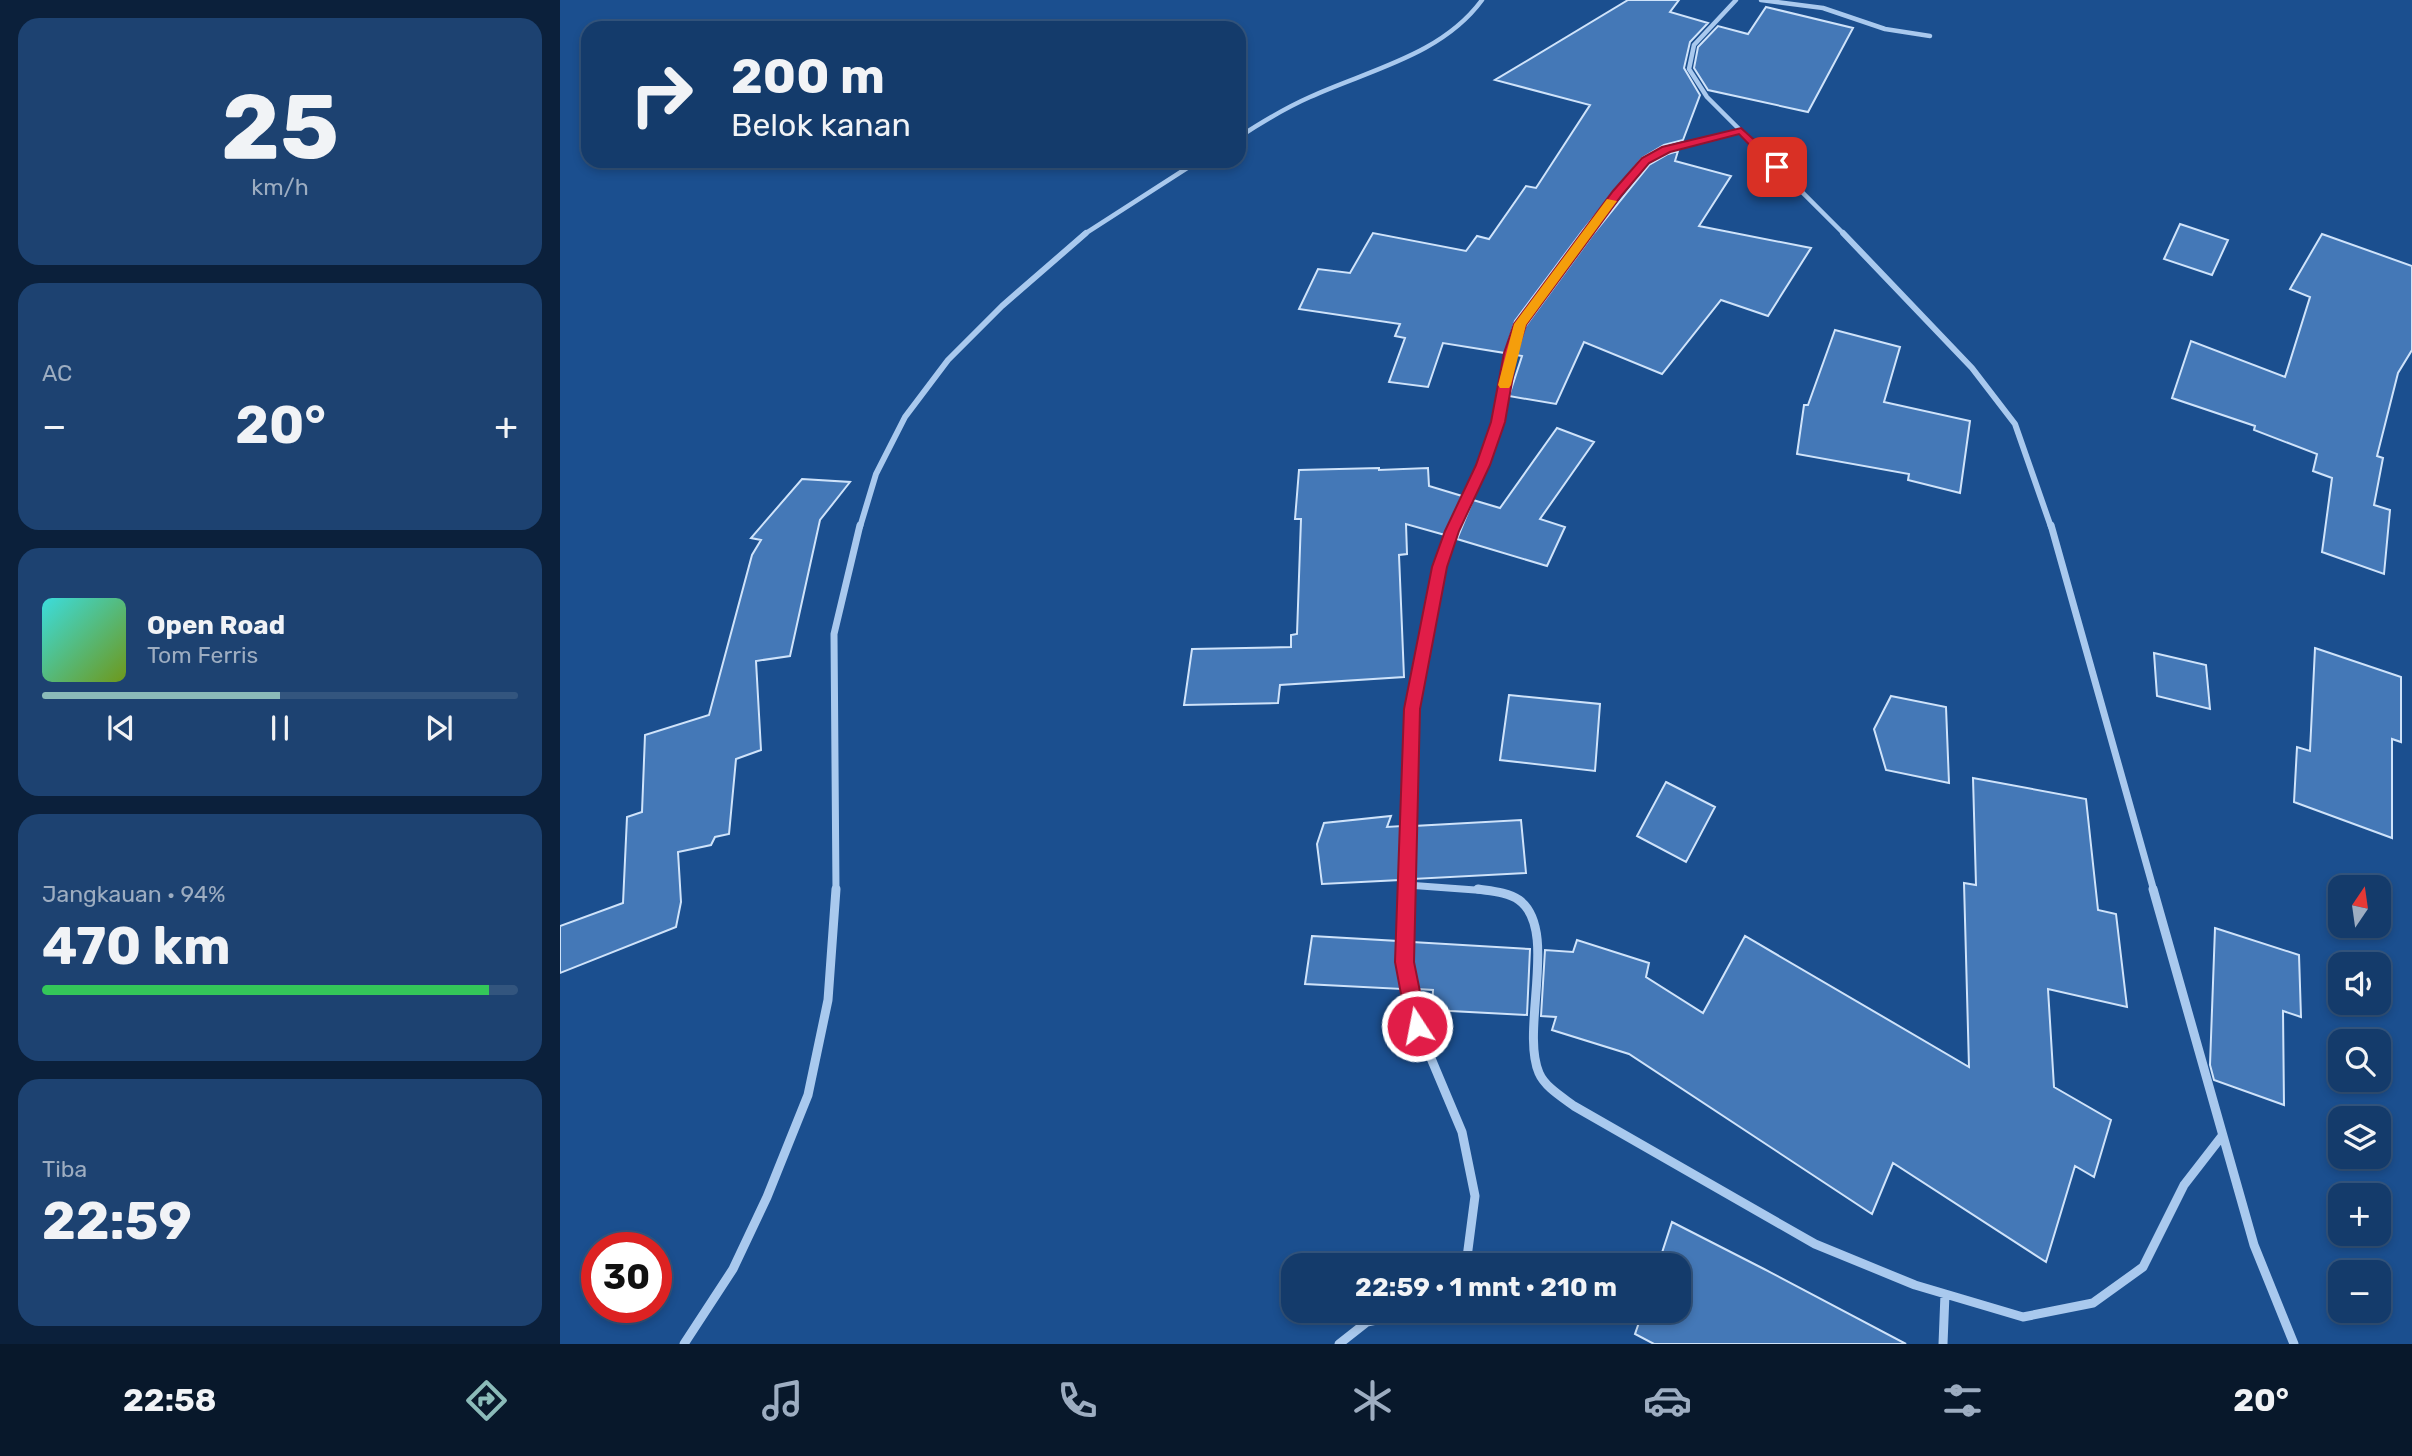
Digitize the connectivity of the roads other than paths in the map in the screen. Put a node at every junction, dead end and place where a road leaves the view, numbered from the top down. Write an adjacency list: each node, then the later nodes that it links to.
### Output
1 (1482, 0): 6 (street)
2 (1736, 0): 5 (street)
3 (1761, 0): 4 (street)
4 (1930, 36)
5 (1741, 131): 8 (street); 9 (street)
6 (1246, 132)
7 (1187, 168): 13 (street)
8 (1407, 885): 10 (street); 11 (street)
9 (2222, 1136): 11 (street); 16 (street)
10 (1468, 1253)
11 (1945, 1294): 15 (street)
12 (1366, 1323): 14 (street)
13 (684, 1344)
14 (1339, 1344)
15 (1942, 1344)
16 (2294, 1344)

